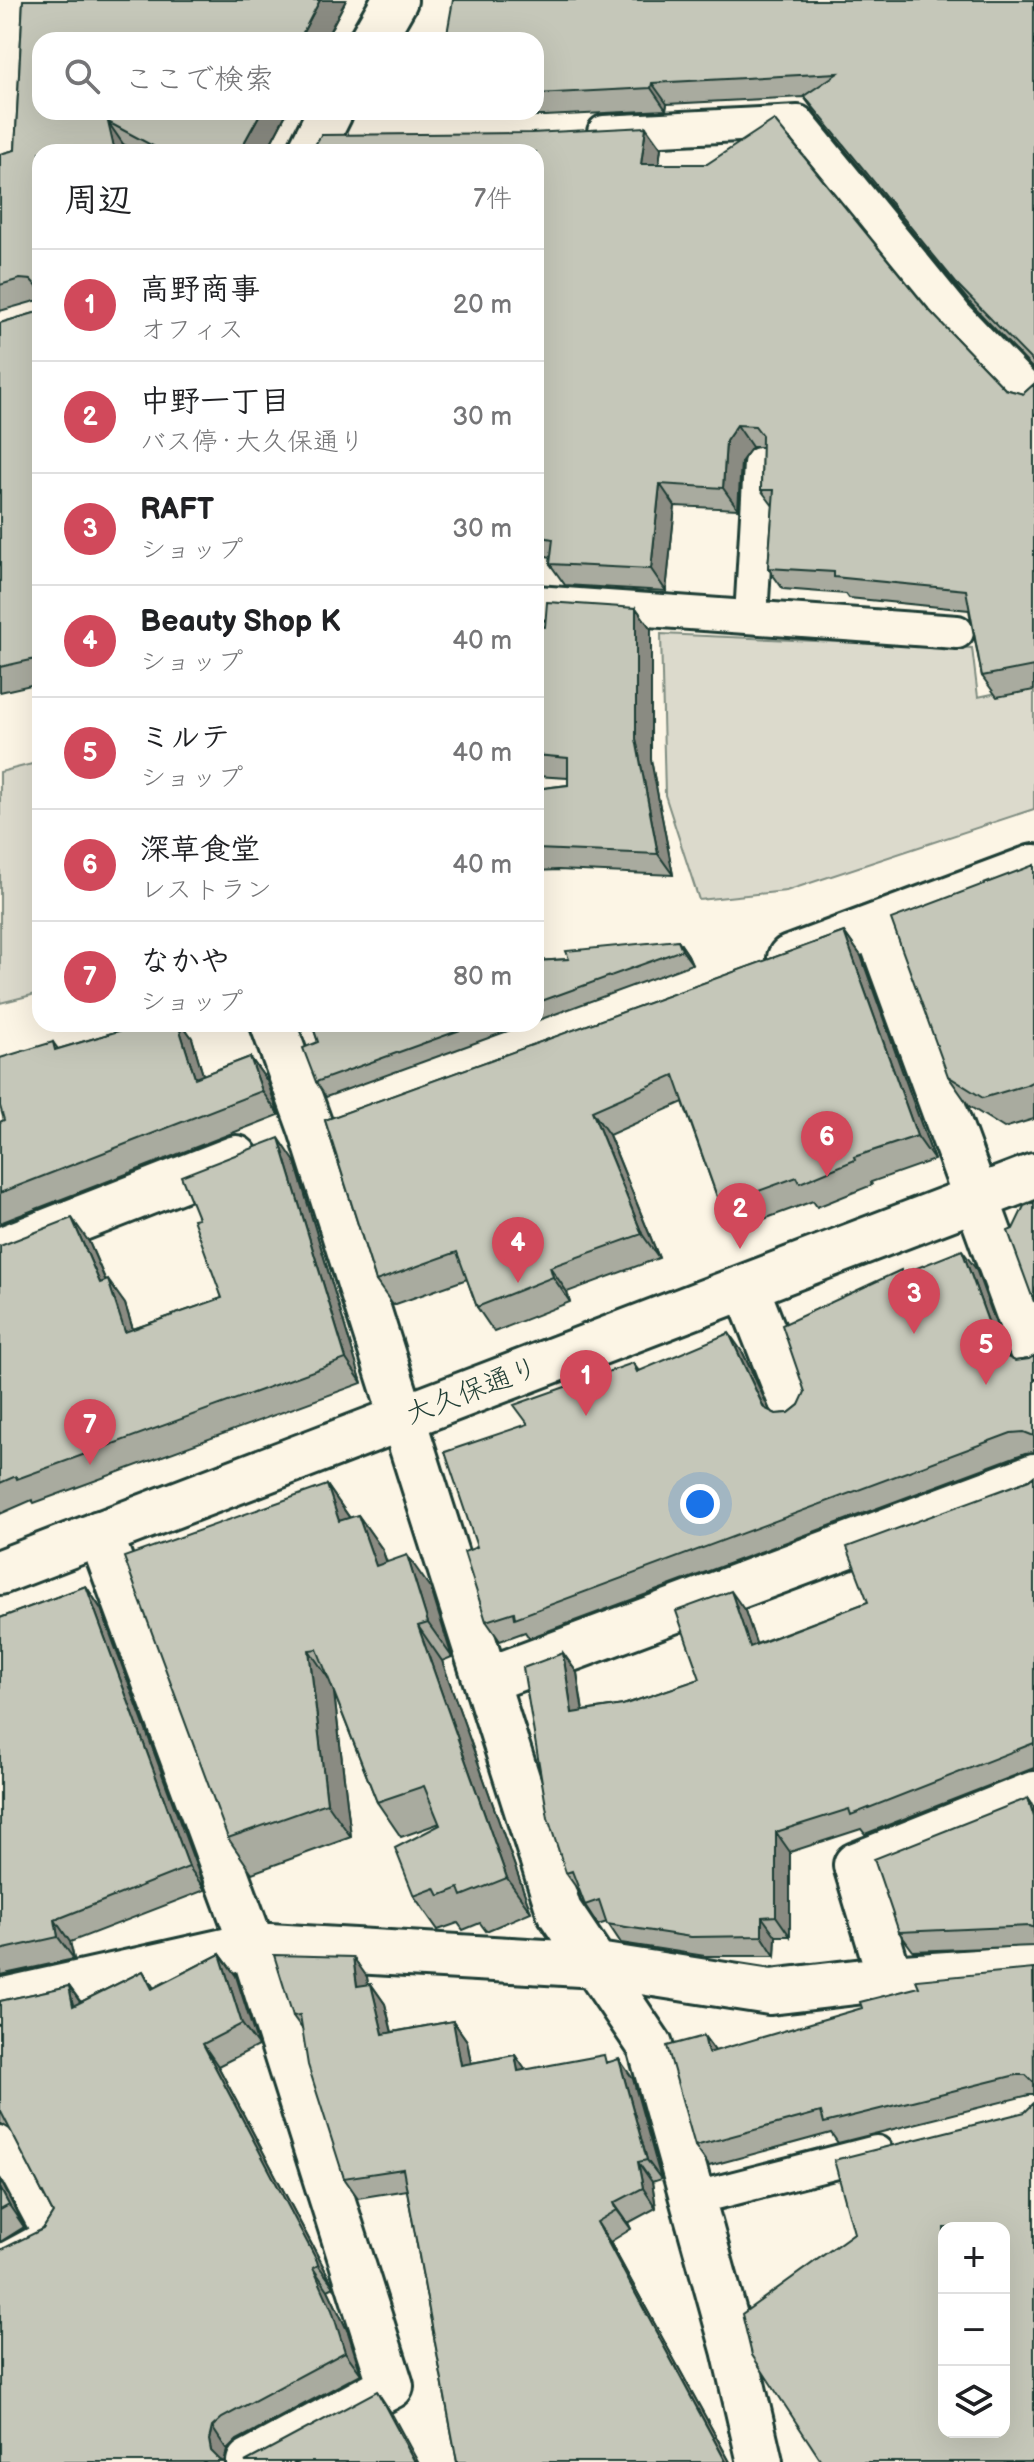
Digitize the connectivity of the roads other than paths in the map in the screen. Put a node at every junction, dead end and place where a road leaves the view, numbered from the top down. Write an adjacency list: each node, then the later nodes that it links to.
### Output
1 (395, 0): 2 (street)
2 (377, 32)
3 (577, 133): 4 (lane)
4 (1034, 397)
5 (760, 464): 7 (lane)
6 (544, 603): 7 (lane)
7 (751, 617): 8 (lane)
8 (957, 632)
9 (1034, 867): 10 (street)
10 (877, 927): 11 (street); 16 (street)
11 (758, 969)
12 (276, 1032): 14 (street)
13 (355, 1113): 14 (street)
14 (311, 1129): 17 (street); 21 (street)
15 (1034, 1176): 16 (street, 大久保通り)
16 (978, 1198): 18 (street, 大久保通り); 19 (street)
17 (0, 1250)
18 (746, 1287): 20 (street); 21 (street, 大久保通り)
19 (1034, 1356)
20 (794, 1409)
21 (402, 1417): 23 (street, 大久保通り); 25 (street)
22 (1034, 1476): 25 (street)
23 (100, 1533): 24 (street, 大久保通り); 27 (street)
24 (0, 1572)
25 (487, 1680): 28 (street)
26 (1034, 1794): 30 (street)
27 (252, 1945): 28 (street); 31 (street); 36 (street)
28 (597, 1965): 30 (street); 34 (street)
29 (1034, 1968): 30 (street)
30 (890, 1978)
31 (0, 2001)
32 (0, 2142): 35 (lane)
33 (900, 2146): 34 (lane)
34 (692, 2199): 37 (street)
35 (0, 2262)
36 (249, 2462)
37 (760, 2462)

